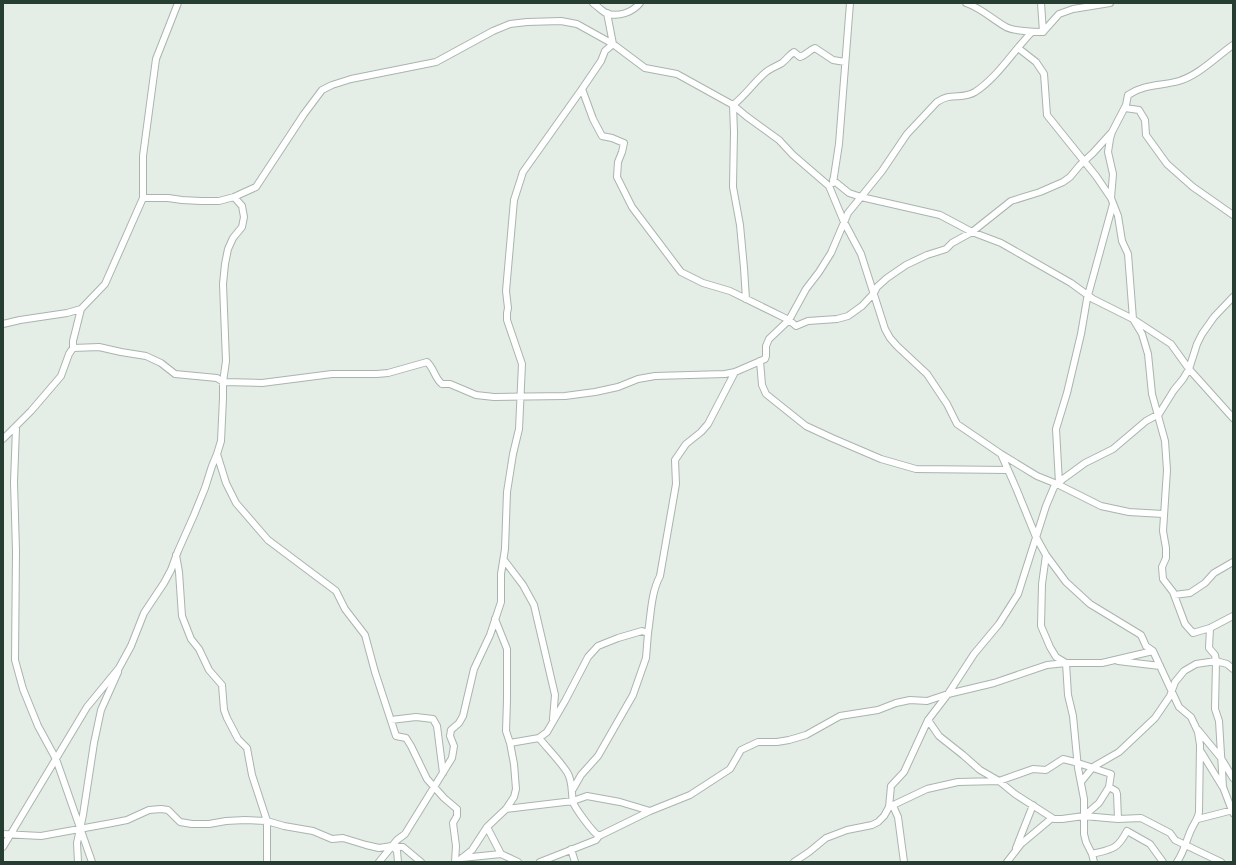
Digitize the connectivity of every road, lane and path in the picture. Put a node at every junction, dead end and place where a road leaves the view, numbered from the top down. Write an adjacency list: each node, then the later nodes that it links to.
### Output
1 (178, 3): 24 (street)
2 (593, 3): 8 (street)
3 (640, 3): 8 (street)
4 (850, 3): 14 (street)
5 (966, 3): 9 (street)
6 (1041, 3): 10 (street)
7 (1110, 3): 10 (street)
8 (607, 13): 11 (street)
9 (1032, 32): 10 (street); 13 (street)
10 (1043, 32)
11 (613, 44): 15 (street); 16 (street); 22 (street)
12 (1233, 45): 17 (street)
13 (1018, 48): 19 (street); 23 (street)
14 (845, 62): 16 (street); 20 (street)
15 (582, 89): 32 (street); 42 (street)
16 (733, 105): 21 (street); 32 (street)
17 (1125, 108): 18 (street); 26 (street)
18 (1112, 132): 19 (street); 25 (street)
19 (1084, 161): 25 (street); 28 (street)
20 (833, 180): 21 (street); 23 (street)
21 (832, 191): 27 (street)
22 (234, 197): 24 (street); 41 (street)
23 (861, 197): 27 (street); 28 (street)
24 (143, 198): 33 (street)
25 (1112, 201): 30 (street); 35 (street)
26 (1233, 215)
27 (844, 222): 29 (street); 34 (street)
28 (972, 232): 29 (street); 30 (street)
29 (874, 293): 34 (street); 48 (street)
30 (1088, 296): 35 (street); 50 (street)
31 (1233, 297): 39 (street)
32 (746, 299): 34 (street)
33 (81, 309): 36 (street); 37 (street)
34 (789, 320): 38 (street)
35 (1134, 320): 39 (street); 43 (street)
36 (3, 324)
37 (73, 348): 41 (street); 45 (street)
38 (760, 361): 40 (street); 49 (street)
39 (1189, 369): 43 (street); 44 (street)
40 (735, 372): 42 (street); 61 (street)
41 (223, 382): 42 (street); 47 (street)
42 (520, 397): 55 (street)
43 (1159, 414): 50 (street); 51 (street)
44 (1233, 418)
45 (16, 428): 46 (street); 79 (street)
46 (3, 439)
47 (217, 454): 53 (street); 71 (street)
48 (1001, 454): 49 (street); 50 (street)
49 (1008, 470): 52 (street)
50 (1058, 483): 51 (street); 52 (street)
51 (1163, 514): 57 (street)
52 (1036, 537): 54 (street); 70 (street)
53 (176, 555): 67 (street); 100 (street)
54 (1046, 555): 62 (street); 65 (street)
55 (504, 560): 59 (street); 73 (street)
56 (1233, 562): 57 (street)
57 (1174, 595): 60 (street)
58 (1233, 616): 60 (street)
59 (495, 619): 76 (street); 82 (street)
60 (1210, 628): 64 (street)
61 (648, 633): 73 (street); 89 (street)
62 (1153, 650): 63 (street); 66 (street)
63 (1112, 660): 65 (street); 66 (street)
64 (1216, 661): 68 (street); 69 (street); 78 (street)
65 (1066, 663): 70 (street); 80 (street)
66 (1160, 666): 69 (street)
67 (119, 668): 79 (street); 102 (street)
68 (1233, 668)
69 (1172, 691): 74 (street); 81 (street)
70 (948, 694): 72 (street); 94 (street)
71 (390, 720): 82 (street); 88 (street)
72 (928, 720): 84 (street); 92 (street)
73 (552, 721): 75 (street)
74 (1197, 729): 77 (street); 78 (street)
75 (539, 738): 76 (street); 89 (street)
76 (510, 743): 93 (street)
77 (1200, 750): 86 (street); 99 (street)
78 (1221, 758): 83 (street); 86 (street)
79 (56, 759): 102 (street); 103 (street)
80 (1077, 763): 81 (street); 84 (street); 85 (street)
81 (1093, 768): 85 (street); 87 (street)
82 (443, 773): 88 (street)
83 (1233, 778)
84 (999, 781): 91 (street); 92 (street)
85 (1081, 782): 96 (street)
86 (1222, 786): 95 (street)
87 (1109, 787): 96 (street); 98 (street)
88 (434, 788): 106 (street); 112 (street)
89 (573, 789): 90 (street)
90 (573, 801): 93 (street); 94 (street); 104 (street)
91 (1033, 805): 97 (street); 109 (street)
92 (891, 806): 122 (street); 123 (street)
93 (506, 809): 101 (street)
94 (650, 811): 104 (street)
95 (1232, 811): 99 (street)
96 (1084, 816): 97 (street); 98 (street); 111 (street)
97 (1052, 818): 109 (street)
98 (1118, 819): 105 (street)
99 (1198, 819): 105 (street)
100 (267, 821): 102 (street); 106 (street); 115 (street)
101 (487, 827): 110 (street); 112 (street)
102 (80, 829): 103 (street); 113 (street); 114 (street)
103 (6, 834): 107 (street)
104 (599, 836): 108 (street)
105 (1186, 844): 127 (street); 128 (street)
106 (392, 846): 116 (street); 117 (street); 118 (street)
107 (3, 848)
108 (570, 849): 120 (street); 121 (street)
109 (1014, 853): 124 (street)
110 (501, 854): 112 (street); 119 (street)
111 (1092, 854): 125 (street); 126 (street)
112 (458, 861)
113 (78, 862)
114 (92, 862)
115 (267, 862)
116 (379, 862)
117 (398, 862)
118 (421, 862)
119 (518, 862)
120 (540, 862)
121 (575, 862)
122 (794, 862)
123 (904, 862)
124 (1007, 862)
125 (1094, 862)
126 (1163, 862)
127 (1177, 862)
128 (1221, 862)

